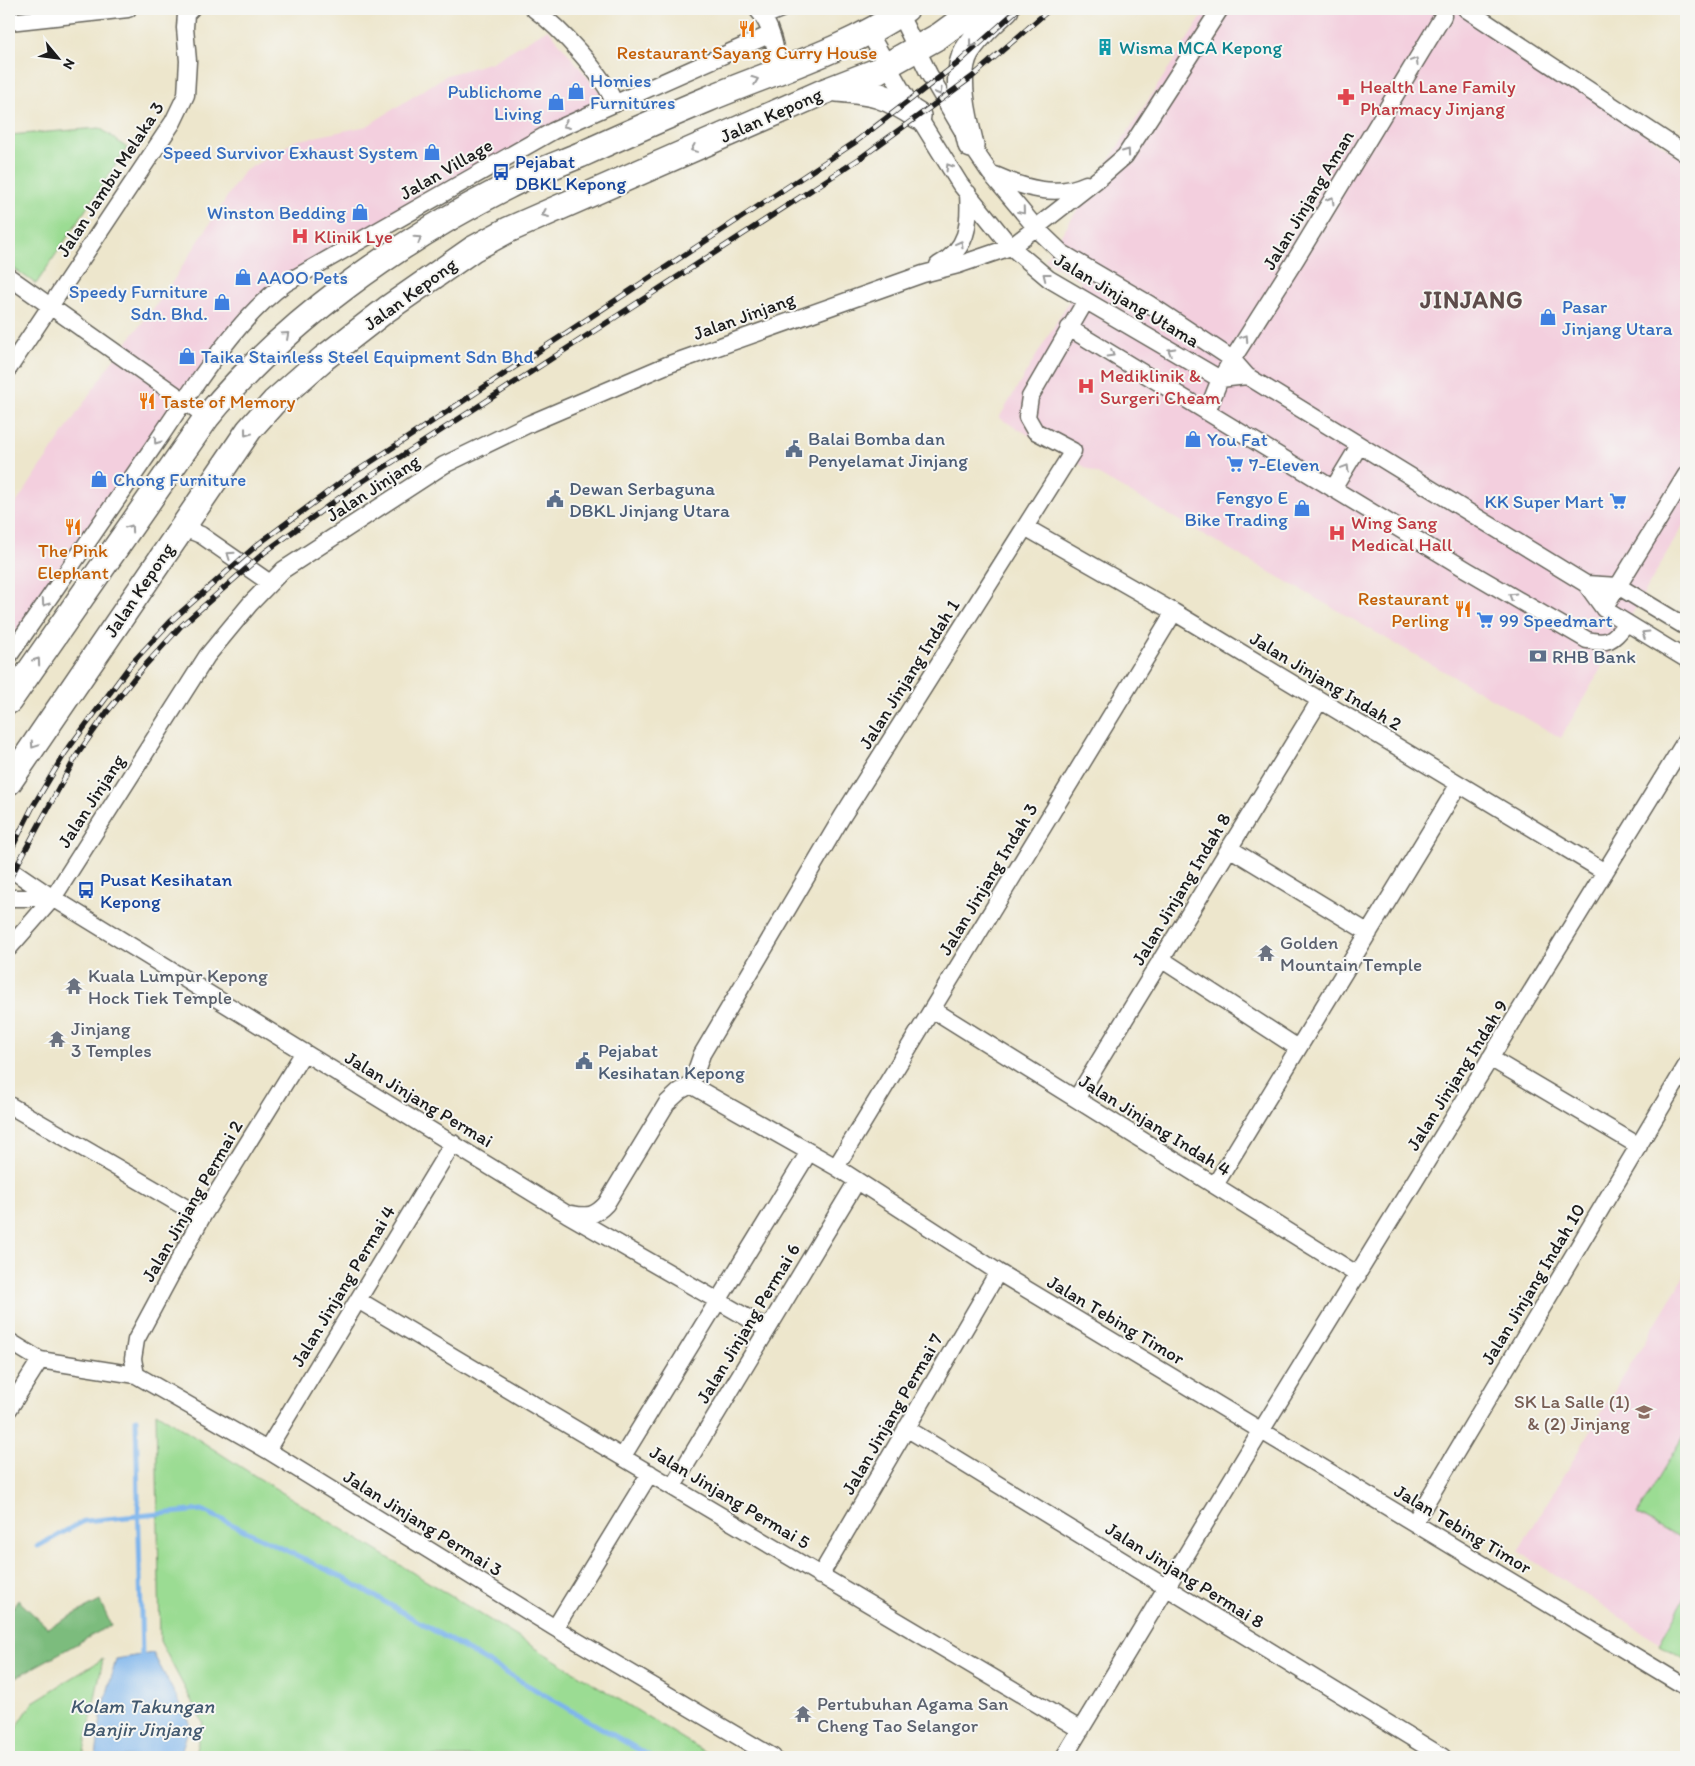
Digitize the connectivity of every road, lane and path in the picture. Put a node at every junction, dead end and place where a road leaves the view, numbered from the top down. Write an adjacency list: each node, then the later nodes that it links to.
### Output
1 (128, 9): 12 (street)
2 (191, 9): 31 (street, Jalan Jambu Melaka 3)
3 (534, 9): 19 (street)
4 (781, 9): 11 (street)
5 (976, 9): 15 (main road, Jalan Kepong)
6 (1006, 9): 21 (main road, one-way to 21)
7 (1220, 9): 24 (street, Jalan Jinjang, one-way to 7)
8 (1442, 9): 33 (street, Jalan Jinjang Aman, one-way to 8)
9 (1466, 9): 22 (street)
10 (903, 11): 13 (main road, Jalan Kepong); 15 (street, Jalan Jinjang Utama)
11 (760, 12): 14 (street)
12 (9, 22)
13 (868, 31): 16 (street, Jalan Jinjang Utama); 17 (main road, Jalan Kepong)
14 (771, 34): 17 (street); 19 (street, Jalan Village)
15 (916, 50): 16 (main road, Jalan Kepong); 21 (street, Jalan Jinjang Utama, one-way to 21)
16 (889, 65): 18 (main road, Jalan Kepong); 20 (street, Jalan Jinjang Utama)
17 (779, 71): 39 (main road, Jalan Kepong, one-way to 17)
18 (835, 88): 20 (main road); 44 (main road, Jalan Kepong, one-way to 44)
19 (615, 104): 37 (street, Jalan Village, one-way to 37)
20 (918, 116): 25 (street, Jalan Jinjang Utama, one-way to 20)
21 (971, 145): 23 (street, Jalan Jinjang Utama)
22 (1686, 154)
23 (990, 173): 24 (street, Jalan Jinjang); 26 (street, Jalan Jinjang Utama, one-way to 26)
24 (1102, 176): 26 (street, Jalan Jinjang)
25 (968, 194): 27 (street, Jalan Jinjang Utama); 28 (street, Jalan Jinjang, one-way to 25)
26 (1036, 228): 27 (street, Jalan Jinjang); 33 (street, Jalan Jinjang Utama)
27 (1011, 247): 28 (street, Jalan Jinjang); 30 (street, Jalan Jinjang Utama, one-way to 27)
28 (923, 274): 45 (street, Jalan Jinjang)
29 (9, 277): 31 (street)
30 (1085, 302): 32 (street, Jalan Jinjang Indah 1); 36 (street, Jalan Jinjang Utama, one-way to 30)
31 (51, 307): 34 (street, Jalan Jambu Melaka 3); 37 (street)
32 (1069, 328): 38 (street, one-way to 38); 43 (street, Jalan Jinjang Indah 1)
33 (1232, 359): 35 (street, Jalan Jinjang Utama); 36 (street, Jalan Jinjang Aman)
34 (9, 368)
35 (1247, 376): 36 (street); 40 (street, Jalan Jinjang Utama)
36 (1220, 379): 38 (street, Jalan Jinjang Aman)
37 (185, 400): 39 (street); 52 (street, one-way to 52)
38 (1207, 412): 42 (street)
39 (207, 417): 55 (main road, Jalan Kepong, one-way to 39)
40 (1359, 446): 42 (street, one-way to 40); 46 (street, Jalan Jinjang Utama)
41 (1686, 476): 47 (street)
42 (1333, 489): 50 (street, one-way to 42)
43 (1025, 527): 49 (street, Jalan Jinjang Indah 2); 72 (street, Jalan Jinjang Indah 1)
44 (176, 537): 45 (street, one-way to 44); 57 (main road, Jalan Kepong, one-way to 57)
45 (270, 583): 62 (street, Jalan Jinjang)
46 (1586, 584): 47 (street, Jalan Jinjang Utama); 48 (street, Jalan Jinjang Utama)
47 (1618, 586): 48 (street); 51 (street, Jalan Jinjang Utama)
48 (1604, 609): 50 (street, Jalan Jinjang Utama)
49 (1174, 612): 54 (street, Jalan Jinjang Indah 2); 67 (street, Jalan Jinjang Indah 3)
50 (1627, 623): 53 (street, Jalan Jinjang Utama, one-way to 50)
51 (1686, 627)
52 (9, 656)
53 (1686, 659)
54 (1320, 700): 58 (street, Jalan Jinjang Indah 2); 59 (street, Jalan Jinjang Indah 8)
55 (9, 701)
56 (1686, 740): 61 (street, Jalan Jinjang Indah 9)
57 (9, 782)
58 (1459, 784): 61 (street, Jalan Jinjang Indah 2); 64 (street)
59 (1229, 848): 64 (street); 66 (street, Jalan Jinjang Indah 8)
60 (9, 868): 62 (street, Jalan Jinjang Permai)
61 (1605, 872): 70 (street, Jalan Jinjang Indah 9)
62 (53, 898): 63 (street); 65 (street, Jalan Jinjang); 69 (street, Jalan Jinjang Permai)
63 (9, 899)
64 (1369, 933): 68 (street)
65 (9, 948)
66 (1161, 959): 68 (street); 73 (street, Jalan Jinjang Indah 8)
67 (932, 1009): 73 (street, Jalan Jinjang Indah 4); 78 (street, Jalan Jinjang Indah 3)
68 (1298, 1048): 80 (street)
69 (304, 1052): 75 (street, Jalan Jinjang Permai); 82 (street, Jalan Jinjang Permai 2)
70 (1490, 1058): 76 (street); 84 (street, Jalan Jinjang Indah 9)
71 (1686, 1066): 76 (street, Jalan Jinjang Indah 10)
72 (691, 1085): 77 (street, Jalan Tebing Timor); 81 (street)
73 (1076, 1099): 80 (street, Jalan Jinjang Indah 4)
74 (9, 1105): 82 (street)
75 (453, 1143): 81 (street, Jalan Jinjang Permai); 85 (street, Jalan Jinjang Permai 4)
76 (1639, 1146): 98 (street, Jalan Jinjang Indah 10)
77 (809, 1152): 78 (street, Jalan Tebing Timor); 86 (street)
78 (836, 1167): 79 (street, Jalan Tebing Timor)
79 (858, 1181): 83 (street, Jalan Tebing Timor); 87 (street, Jalan Jinjang Permai 6)
80 (1214, 1185): 84 (street, Jalan Jinjang Indah 4)
81 (567, 1214): 86 (street, Jalan Jinjang Permai)
82 (202, 1217): 90 (street, Jalan Jinjang Permai 2)
83 (998, 1272): 92 (street, Jalan Jinjang Permai 7); 93 (street, Jalan Tebing Timor)
84 (1358, 1275): 93 (street, Jalan Jinjang Indah 9)
85 (358, 1300): 94 (street, Jalan Jinjang Permai 4); 95 (street, Jalan Jinjang Permai 5)
86 (718, 1301): 87 (street, Jalan Jinjang Permai); 95 (street)
87 (767, 1329): 97 (street, Jalan Jinjang Permai 6)
88 (9, 1341): 89 (street, Jalan Jinjang Permai 3)
89 (40, 1360): 90 (street, Jalan Jinjang Permai 3); 91 (street)
90 (136, 1375): 94 (street, Jalan Jinjang Permai 3)
91 (9, 1409)
92 (906, 1428): 99 (street, Jalan Jinjang Permai 7); 100 (street, Jalan Jinjang Permai 8)
93 (1262, 1431): 98 (street, Jalan Tebing Timor); 100 (street, Jalan Jinjang Indah 9)
94 (267, 1450): 101 (street, Jalan Jinjang Permai 3)
95 (623, 1456): 96 (street, Jalan Jinjang Permai 5)
96 (650, 1472): 97 (street, Jalan Jinjang Permai 5); 101 (street)
97 (673, 1486): 99 (street, Jalan Jinjang Permai 5)
98 (1414, 1523): 102 (street, Jalan Tebing Timor)
99 (820, 1576): 103 (street, Jalan Jinjang Permai 5)
100 (1167, 1588): 103 (street, Jalan Jinjang Indah 9); 106 (street, Jalan Jinjang Permai 8)
101 (554, 1628): 104 (street, Jalan Jinjang Permai 3)
102 (1686, 1687)
103 (1081, 1730): 105 (street, Jalan Jinjang Indah 9)
104 (773, 1757)
105 (1064, 1757)
106 (1443, 1757)

